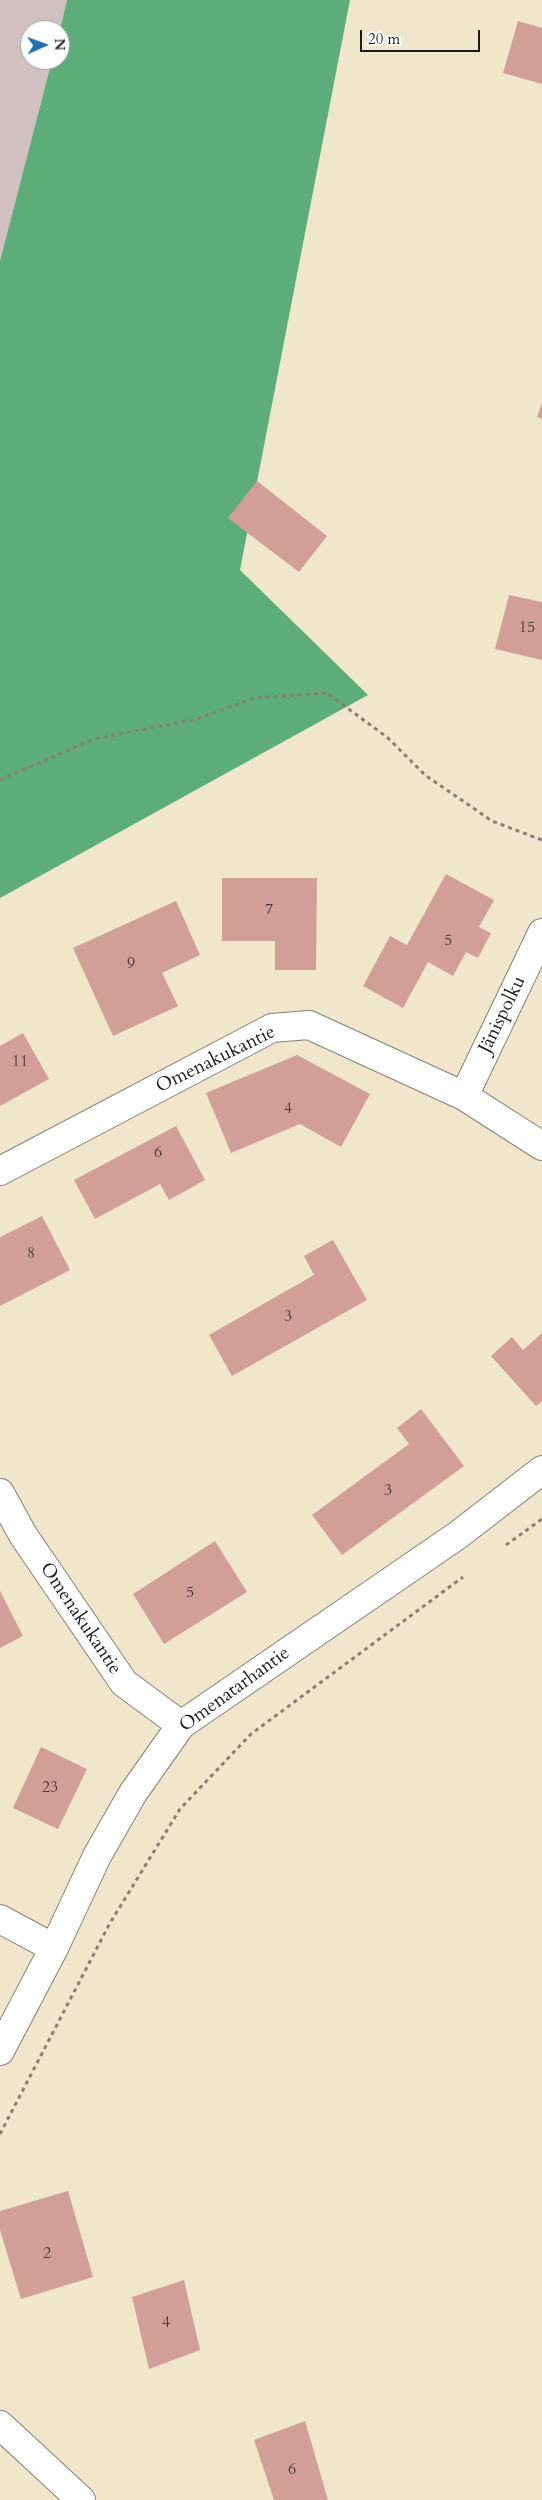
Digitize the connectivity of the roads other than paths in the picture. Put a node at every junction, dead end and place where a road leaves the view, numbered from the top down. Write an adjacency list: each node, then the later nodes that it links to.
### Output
1 (542, 933): 2 (street, Jänispolku)
2 (464, 1096): 3 (street, Omenakukantie); 4 (street, Omenakukantie)
3 (542, 1146)
4 (0, 1171)
5 (542, 1470): 7 (street, Omenatarhantie)
6 (0, 1493): 7 (street, Omenakukantie)
7 (181, 1725): 9 (street, Omenatarhantie)
8 (0, 1919): 9 (street)
9 (54, 1948): 10 (street, Omenatarhantie)
10 (0, 2051)
11 (0, 2425): 12 (street)
12 (81, 2500)

